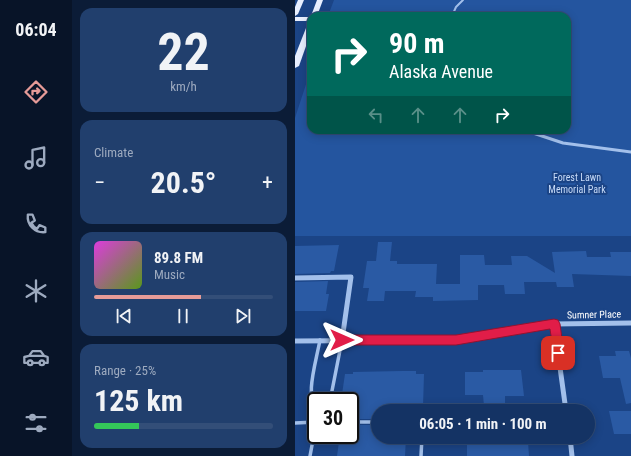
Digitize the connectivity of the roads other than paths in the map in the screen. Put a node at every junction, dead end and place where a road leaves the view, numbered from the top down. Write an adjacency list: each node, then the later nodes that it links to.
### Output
1 (301, 0): 6 (main road)
2 (320, 0): 4 (main road)
3 (463, 0): 5 (lane)
4 (316, 12)
5 (454, 12)
6 (295, 14)
7 (295, 19): 8 (main road)
8 (307, 19)
9 (307, 34): 10 (main road)
10 (295, 66)
11 (532, 134): 12 (lane)
12 (631, 152)
13 (295, 278): 17 (street)
14 (631, 323): 15 (street, Sumner Place)
15 (554, 324): 17 (street, Sumner Place); 21 (street)
16 (320, 340): 17 (street, Sumner Place); 18 (street, Sumner Place); 19 (lane)
17 (342, 340): 20 (lane)
18 (295, 341)
19 (310, 392)
20 (331, 392)
21 (565, 404)
22 (295, 422): 23 (lane)
23 (307, 422)
24 (359, 422): 25 (lane)
25 (371, 422)
26 (312, 444): 29 (lane)
27 (422, 444): 30 (lane)
28 (571, 444): 31 (street)
29 (310, 456)
30 (421, 456)
31 (572, 456)

